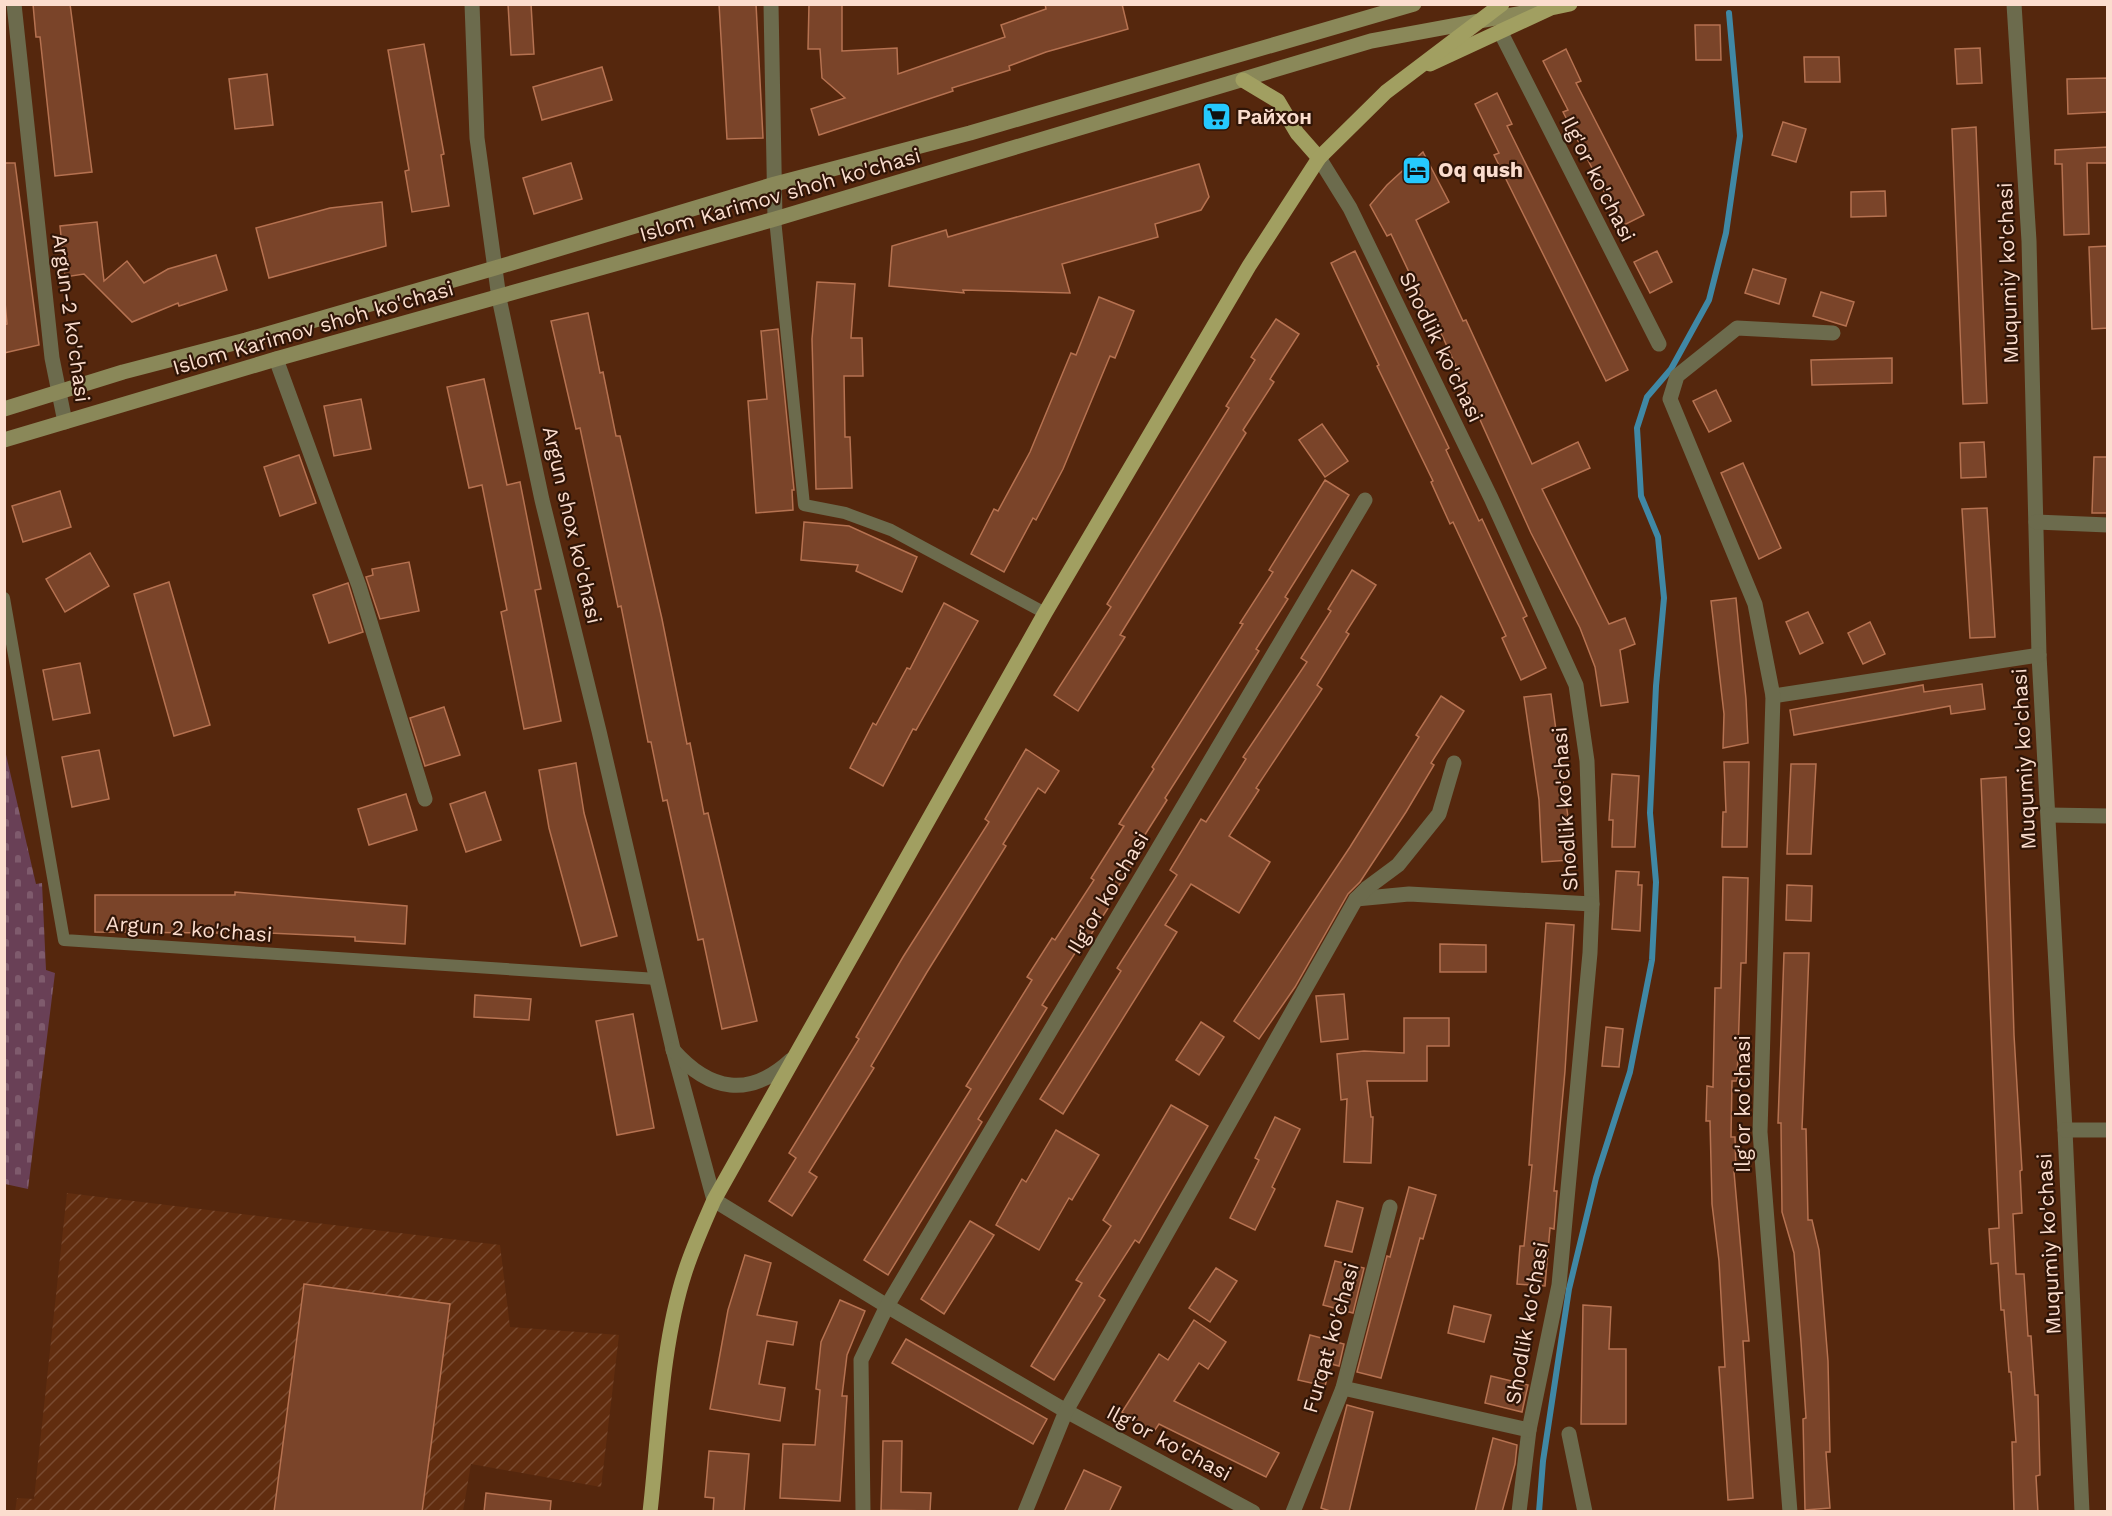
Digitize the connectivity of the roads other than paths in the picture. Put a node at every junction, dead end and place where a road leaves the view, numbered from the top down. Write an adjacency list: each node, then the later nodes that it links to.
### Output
1 (14, 4): 21 (street, Argun-2 ko'chasi)
2 (472, 4): 16 (street, Argun shox ko'chasi)
3 (771, 4): 14 (street)
4 (1414, 4): 14 (main road, Islom Karimov shoh ko'chasi)
5 (1502, 4): 9 (main road)
6 (1570, 4): 8 (main road, Islom Karimov shoh ko'chasi)
7 (2014, 4): 26 (street, Muqumiy ko'chasi)
8 (1551, 8): 9 (main road, Islom Karimov shoh ko'chasi); 10 (main road)
9 (1480, 19): 11 (main road); 12 (main road, Islom Karimov shoh ko'chasi)
10 (1501, 33): 11 (main road); 19 (street, Ilg'or ko'chasi)
11 (1411, 72): 13 (main road)
12 (1243, 80): 13 (main road); 15 (main road, Islom Karimov shoh ko'chasi)
13 (1319, 158): 29 (main road); 37 (street, Shodlik ko'chasi)
14 (776, 184): 15 (street); 16 (main road, Islom Karimov shoh ko'chasi)
15 (775, 219): 17 (main road, Islom Karimov shoh ko'chasi); 29 (lane)
16 (495, 268): 17 (street, Argun shox ko'chasi); 21 (main road, Islom Karimov shoh ko'chasi)
17 (499, 298): 20 (main road, Islom Karimov shoh ko'chasi); 38 (street, Argun shox ko'chasi)
18 (1833, 333): 31 (street, Ilg'or ko'chasi)
19 (1659, 344)
20 (276, 359): 23 (main road, Islom Karimov shoh ko'chasi); 33 (street)
21 (57, 393): 22 (main road, Islom Karimov shoh ko'chasi); 23 (street, Argun-2 ko'chasi)
22 (4, 409)
23 (65, 422): 24 (main road, Islom Karimov shoh ko'chasi)
24 (4, 440)
25 (1365, 500): 45 (street, Ilg'or ko'chasi)
26 (2036, 522): 27 (street); 30 (street, Muqumiy ko'chasi)
27 (2108, 525)
28 (4, 598): 38 (lane, Argun 2 ko'chasi)
29 (1044, 612): 40 (main road)
30 (2039, 655): 31 (street); 34 (street, Muqumiy ko'chasi)
31 (1773, 696): 57 (street, Ilg'or ko'chasi)
32 (1454, 763): 36 (street)
33 (425, 799)
34 (2049, 815): 35 (street); 41 (street, Muqumiy ko'chasi)
35 (2108, 816)
36 (1356, 899): 37 (street); 47 (street)
37 (1592, 904): 48 (street, Shodlik ko'chasi)
38 (657, 979): 39 (street, Argun shox ko'chasi)
39 (673, 1049): 40 (street); 43 (street, Argun shox ko'chasi)
40 (794, 1058): 43 (main road)
41 (2065, 1130): 42 (street); 58 (street, Muqumiy ko'chasi)
42 (2108, 1130)
43 (714, 1200): 45 (street, Ilg'or ko'chasi); 50 (main road)
44 (1390, 1207): 46 (street, Furqat ko'chasi)
45 (888, 1306): 47 (street, Ilg'or ko'chasi); 51 (street, Ilg'or ko'chasi)
46 (1343, 1388): 48 (street); 54 (street, Furqat ko'chasi)
47 (1066, 1411): 52 (street); 53 (street, Ilg'or ko'chasi)
48 (1529, 1430): 55 (street, Shodlik ko'chasi)
49 (1569, 1434): 56 (street)
50 (650, 1512)
51 (863, 1512)
52 (1025, 1512)
53 (1253, 1512)
54 (1293, 1512)
55 (1519, 1512)
56 (1585, 1512)
57 (1790, 1512)
58 (2082, 1512)

